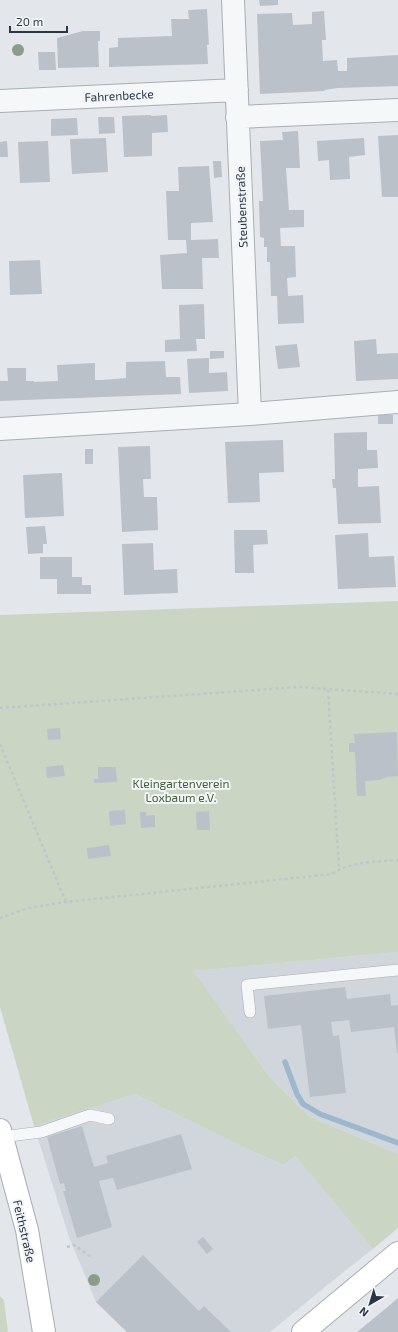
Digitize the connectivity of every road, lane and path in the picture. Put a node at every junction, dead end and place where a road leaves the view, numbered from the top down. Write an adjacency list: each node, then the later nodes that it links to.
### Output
1 (233, 0): 2 (street, Steubenstraße)
2 (237, 90): 3 (street, Fahrenbecke); 5 (street, Steubenstraße)
3 (0, 101)
4 (398, 110): 5 (street)
5 (237, 116): 7 (street, Steubenstraße)
6 (398, 402): 7 (street)
7 (250, 414): 8 (street)
8 (0, 429)
9 (328, 690): 10 (path); 11 (path); 14 (path)
10 (398, 694)
11 (0, 708)
12 (0, 744): 15 (path)
13 (398, 860): 14 (path)
14 (339, 868): 15 (path)
15 (66, 902): 16 (path)
16 (0, 918)
17 (398, 970): 18 (lane)
18 (250, 1012)
19 (109, 1119): 20 (lane)
20 (1, 1134): 24 (main road, Feithstraße)
21 (67, 1247): 23 (path)
22 (398, 1253): 25 (main road)
23 (93, 1258)
24 (44, 1332)
25 (303, 1332)

